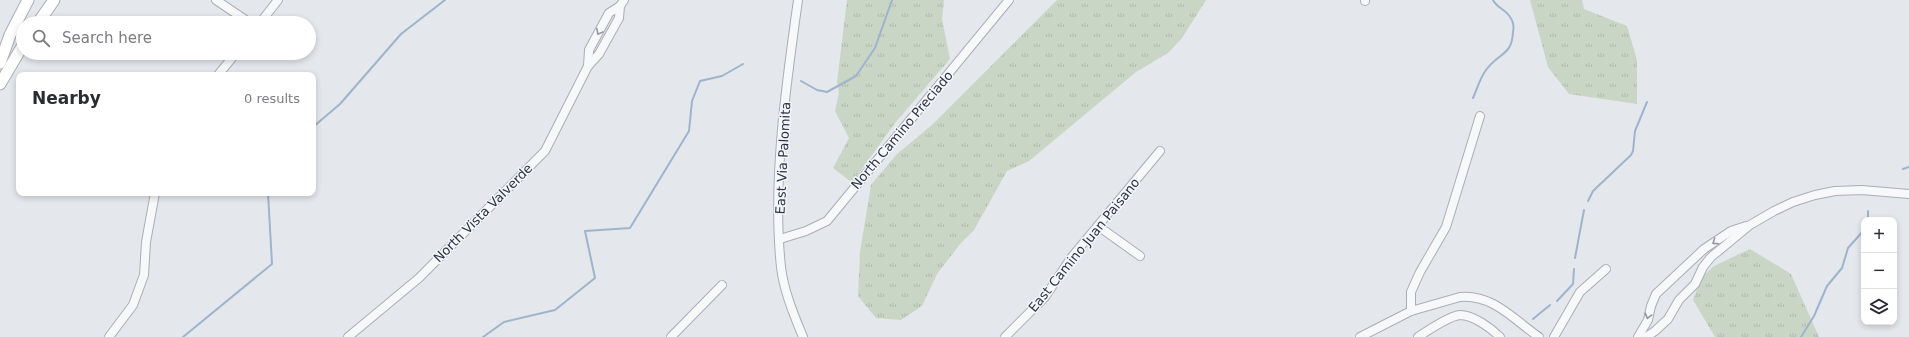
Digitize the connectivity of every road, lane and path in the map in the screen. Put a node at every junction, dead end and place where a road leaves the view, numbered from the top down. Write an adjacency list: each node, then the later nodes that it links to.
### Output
1 (28, 0): 8 (main road)
2 (54, 0): 9 (main road)
3 (216, 0): 10 (street)
4 (278, 0): 11 (street)
5 (798, 0): 24 (street, East Via Palomita)
6 (1009, 0): 24 (street, North Camino Preciado)
7 (622, 3): 30 (street, North Vista Valverde)
8 (20, 16)
9 (43, 16)
10 (240, 16)
11 (265, 16)
12 (16, 23): 15 (main road)
13 (16, 57): 17 (main road)
14 (230, 60): 16 (street)
15 (0, 63)
16 (220, 72)
17 (0, 84)
18 (1480, 116): 28 (street)
19 (1160, 151): 23 (street, East Camino Juan Paisano)
20 (1909, 194): 22 (street)
21 (154, 196): 29 (street)
22 (1750, 225): 39 (street, one-way to 39); 40 (street)
23 (1098, 226): 25 (street); 33 (street, East Camino Juan Paisano)
24 (780, 239): 32 (street, East Via Palomita)
25 (1140, 256)
26 (1606, 269): 38 (street)
27 (722, 285): 31 (street)
28 (1411, 311): 34 (street); 37 (street)
29 (109, 337)
30 (348, 337)
31 (671, 337)
32 (803, 337)
33 (1006, 337)
34 (1360, 337)
35 (1418, 337): 36 (street)
36 (1500, 337)
37 (1539, 337)
38 (1554, 337)
39 (1638, 337)
40 (1646, 337)

